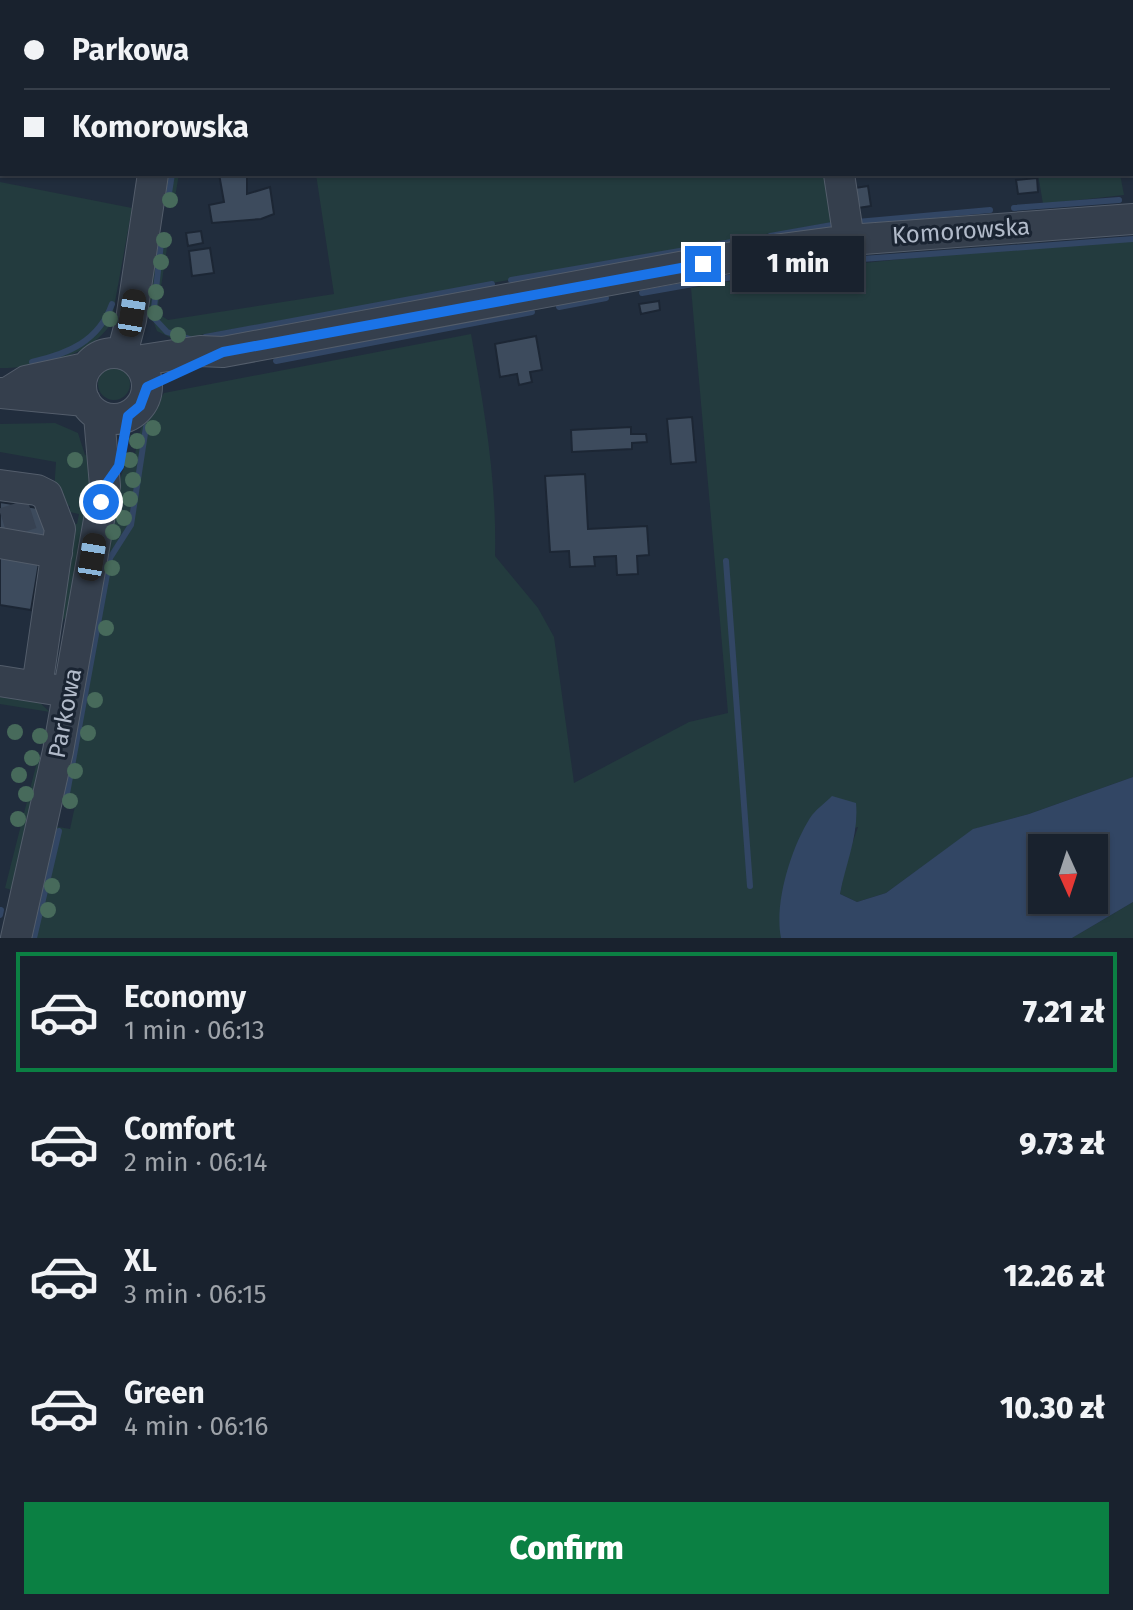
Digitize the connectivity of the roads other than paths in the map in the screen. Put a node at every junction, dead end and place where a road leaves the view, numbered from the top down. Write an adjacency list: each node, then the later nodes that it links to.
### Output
1 (153, 176): 5 (street)
2 (839, 176): 4 (street)
3 (1133, 219): 4 (street, Komorowska)
4 (849, 240): 5 (street, Komorowska)
5 (135, 367): 6 (street); 8 (street)
6 (86, 368): 7 (street); 8 (street)
7 (4, 393): 8 (street)
8 (104, 411): 12 (street, Parkowa)
9 (22, 525): 11 (street)
10 (0, 681): 11 (street)
11 (37, 687): 12 (street)
12 (70, 692): 13 (street, Parkowa)
13 (16, 938)

